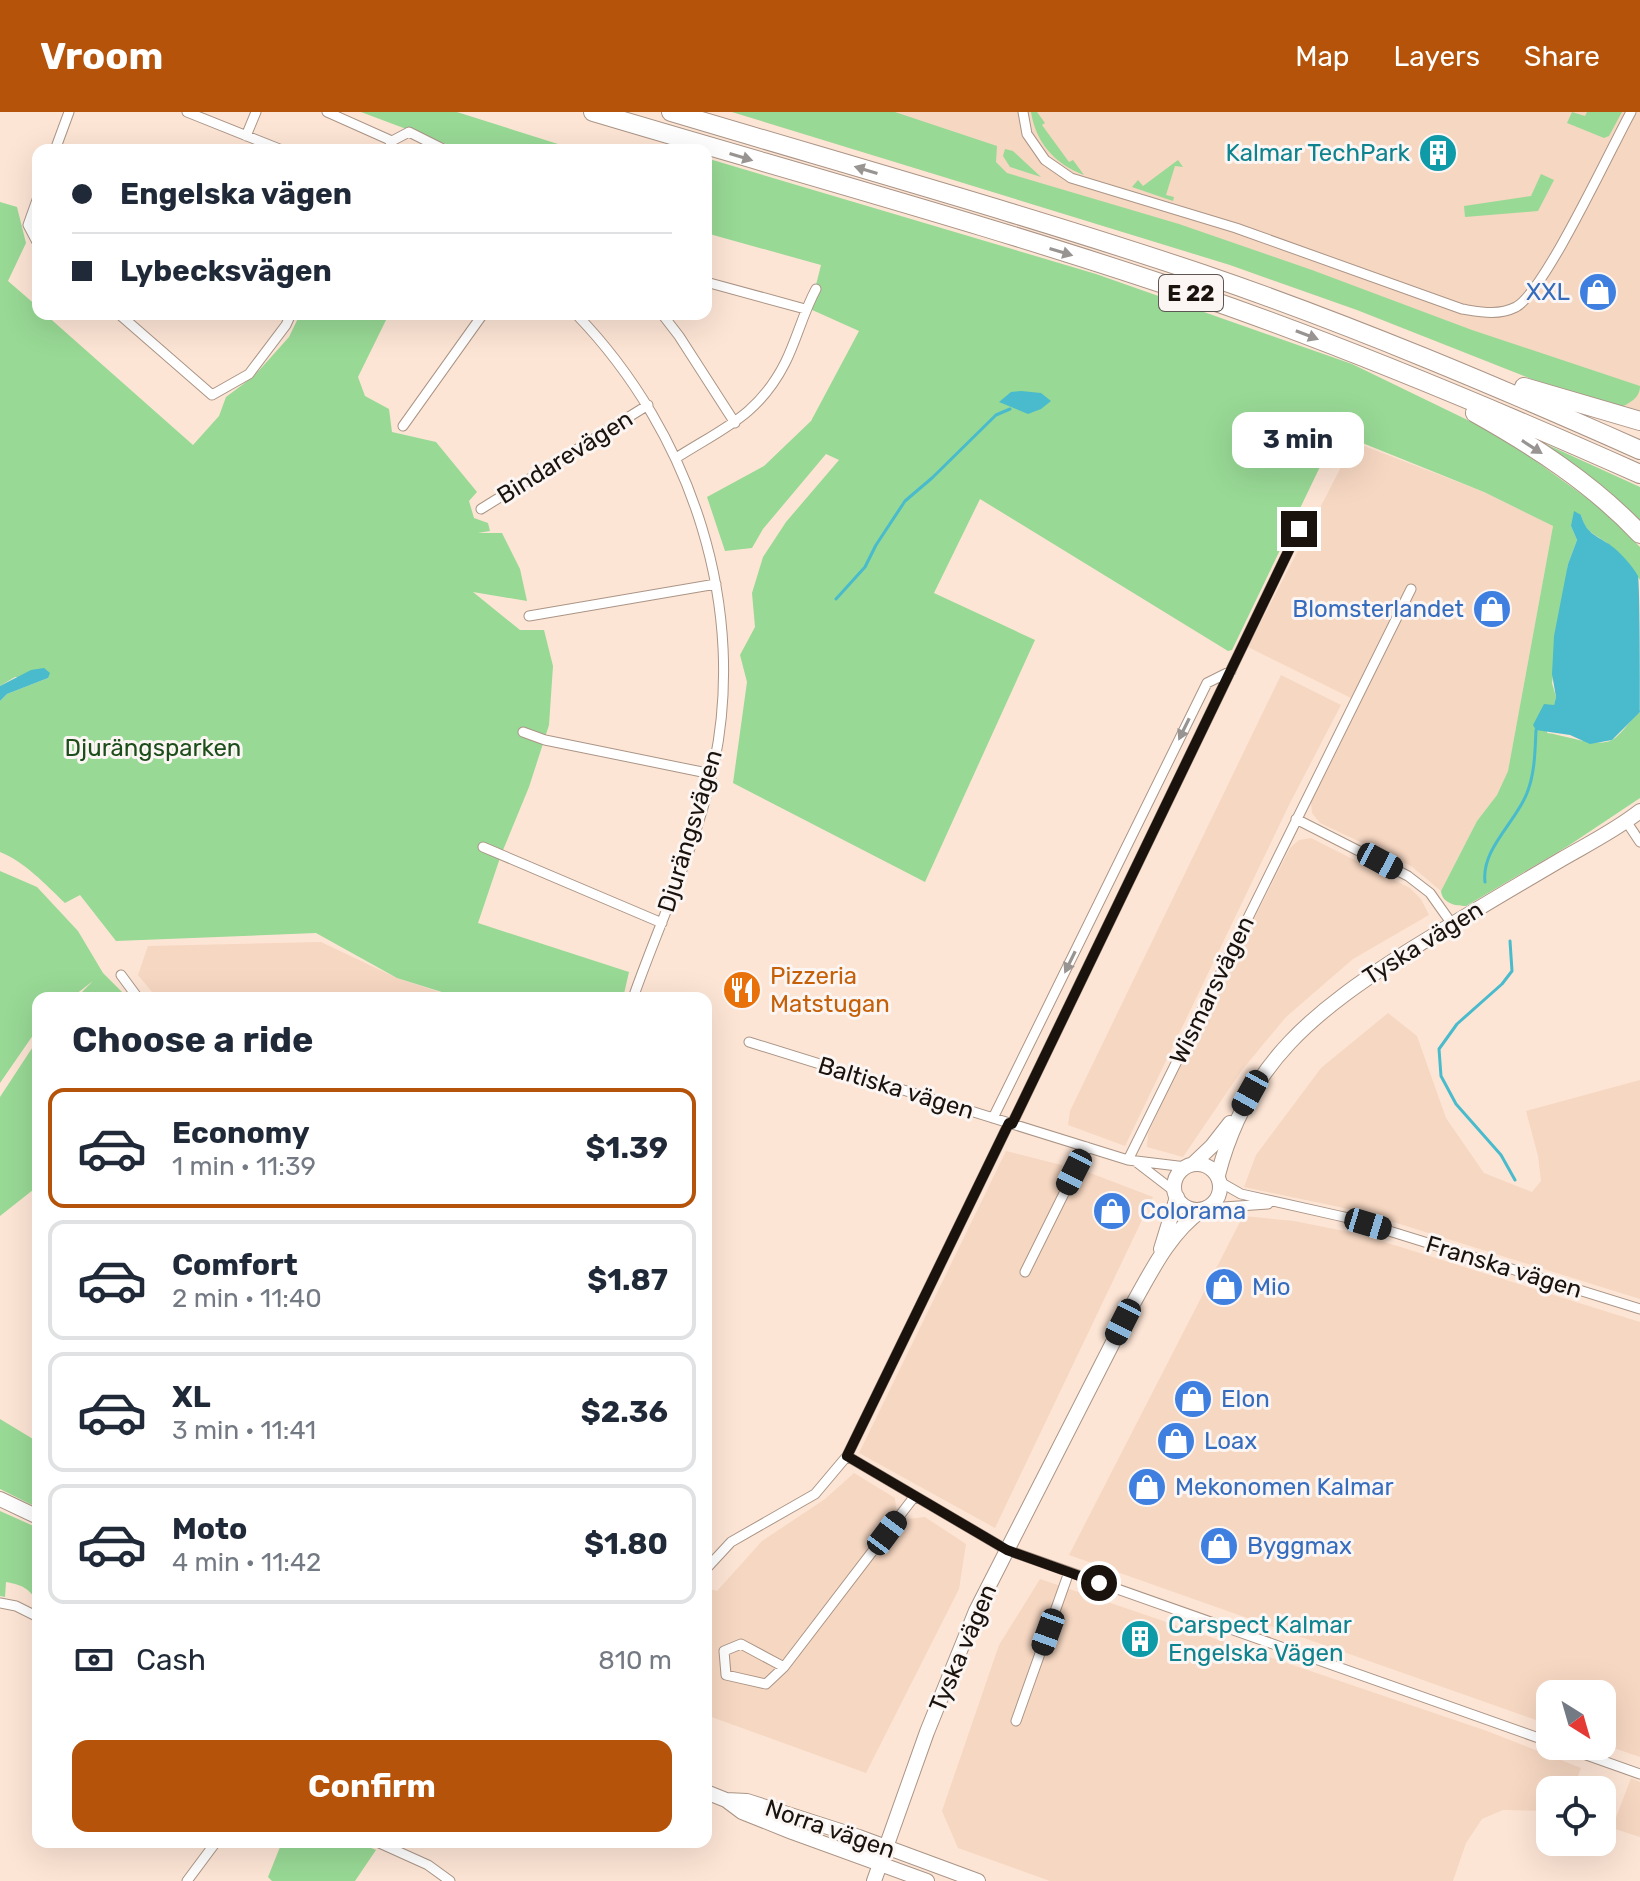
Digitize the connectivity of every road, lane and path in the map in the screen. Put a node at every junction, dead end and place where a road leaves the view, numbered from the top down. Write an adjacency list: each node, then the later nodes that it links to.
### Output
1 (69, 112): 10 (street)
2 (187, 112): 9 (street)
3 (256, 112): 9 (street)
4 (327, 112): 12 (street)
5 (593, 112): 15 (highway, E 22, one-way to 15)
6 (671, 112): 27 (highway, E 22, one-way to 6)
7 (1023, 112): 8 (street)
8 (1631, 112)
9 (246, 136): 11 (street)
10 (57, 144)
11 (267, 144)
12 (388, 144)
13 (391, 144): 14 (street)
14 (433, 144)
15 (699, 144)
16 (712, 148): 28 (highway, E 22, one-way to 28)
17 (32, 214): 18 (street)
18 (32, 233)
19 (712, 284): 21 (street)
20 (816, 289): 21 (street)
21 (805, 309): 31 (street)
22 (126, 320): 23 (street)
23 (288, 320)
24 (479, 320): 32 (street)
25 (581, 320): 29 (street, Djurängsvägen)
26 (667, 320): 31 (street)
27 (1414, 352): 30 (highway); 33 (highway, E 22)
28 (1391, 368): 35 (highway, E 22); 38 (highway, one-way to 38)
29 (648, 405): 34 (street, Djurängsvägen); 36 (street, Bindarevägen)
30 (1640, 421)
31 (735, 423): 34 (street)
32 (403, 426)
33 (1640, 450)
34 (676, 458): 39 (street, Djurängsvägen)
35 (1640, 474)
36 (481, 509)
37 (1299, 529): 42 (street)
38 (1640, 534)
39 (716, 584): 41 (street); 44 (street, Djurängsvägen)
40 (1411, 589): 46 (street, Wismarsvägen)
41 (529, 616)
42 (1231, 671): 56 (street, one-way to 56); 57 (street)
43 (523, 732): 44 (street)
44 (712, 774): 49 (street, Djurängsvägen)
45 (1636, 814): 47 (street); 50 (main road, Tyska vägen)
46 (1296, 819): 50 (street); 59 (street, Wismarsvägen)
47 (1640, 842)
48 (483, 847): 49 (street)
49 (662, 923): 53 (street, Djurängsvägen)
50 (1452, 924): 55 (main road, Tyska vägen)
51 (121, 975): 52 (street)
52 (134, 992)
53 (635, 992)
54 (749, 1042): 56 (street, Baltiska vägen)
55 (1241, 1110): 60 (main road, Tyska vägen); 61 (main road, Tyska vägen)
56 (993, 1118): 57 (street, Baltiska vägen)
57 (1010, 1124): 58 (street, Baltiska vägen); 68 (street)
58 (1087, 1147): 59 (street, Baltiska vägen); 66 (street)
59 (1131, 1161): 60 (street, Baltiska vägen); 62 (street, Baltiska vägen)
60 (1189, 1165): 61 (main road); 62 (main road)
61 (1219, 1179): 63 (street, Franska vägen); 64 (main road)
62 (1176, 1194): 64 (main road); 65 (main road, Tyska vägen)
63 (1275, 1203): 64 (street, Franska vägen); 67 (street, Franska vägen)
64 (1205, 1209): 65 (main road, Tyska vägen)
65 (1154, 1268): 72 (main road, Tyska vägen)
66 (1025, 1272)
67 (1640, 1309)
68 (847, 1456): 69 (street); 73 (street)
69 (914, 1497): 72 (street); 77 (street)
70 (0, 1499): 71 (main road)
71 (32, 1514)
72 (1007, 1550): 74 (street); 84 (main road, Tyska vägen)
73 (712, 1563)
74 (1069, 1572): 78 (street); 79 (street)
75 (0, 1603): 76 (street)
76 (32, 1614)
77 (784, 1667): 77 (street)
78 (1016, 1721)
79 (1536, 1737)
80 (1600, 1760): 81 (street)
81 (1640, 1774)
82 (712, 1794): 83 (main road, Norra vägen)
83 (726, 1800): 84 (main road, Norra vägen); 87 (main road, Norra vägen)
84 (885, 1847): 87 (main road, Tyska vägen); 92 (main road, Norra vägen)
85 (212, 1848): 88 (street)
86 (390, 1848): 89 (street)
87 (879, 1865): 90 (main road, Tyska vägen); 91 (main road, Norra vägen)
88 (187, 1881)
89 (450, 1881)
90 (874, 1881)
91 (927, 1881)
92 (978, 1881)

